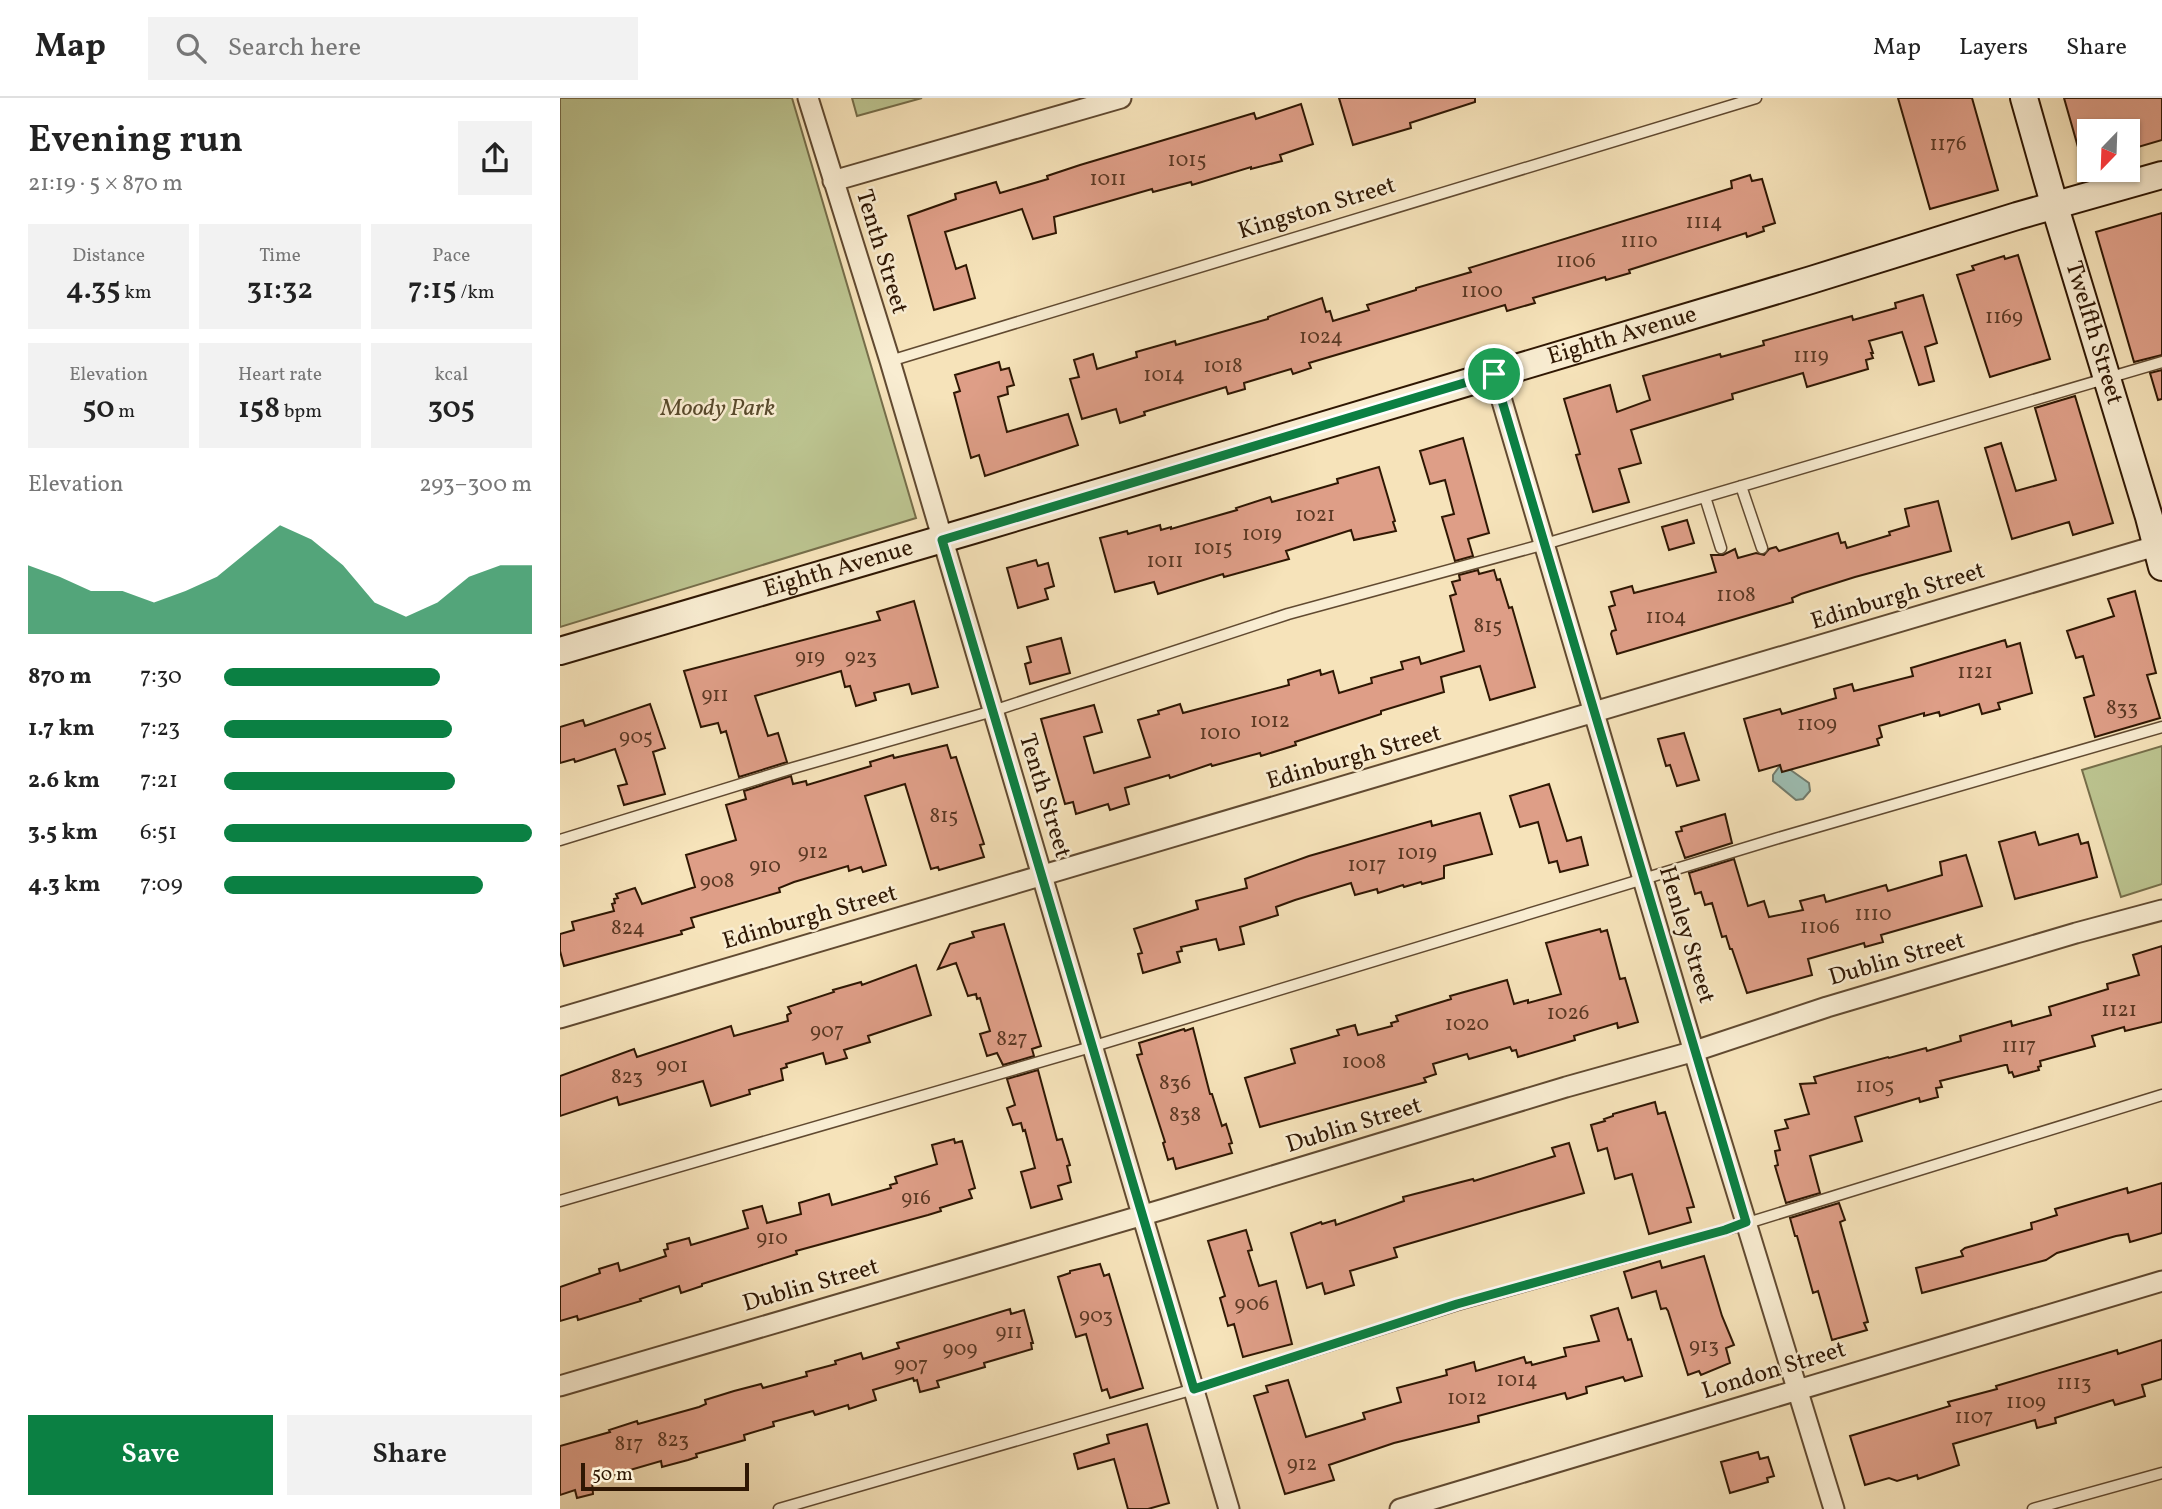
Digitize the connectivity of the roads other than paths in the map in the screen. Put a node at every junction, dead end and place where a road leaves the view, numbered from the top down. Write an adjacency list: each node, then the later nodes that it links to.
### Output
1 (808, 98): 6 (street, Tenth Street)
2 (1121, 98): 6 (street)
3 (1756, 98): 8 (lane, Kingston Street)
4 (2024, 98): 7 (street, Twelfth Street)
5 (2162, 175): 7 (street, Eighth Avenue)
6 (833, 181): 8 (street, Tenth Street)
7 (2054, 207): 10 (street, Eighth Avenue); 11 (street, Twelfth Street)
8 (890, 360): 14 (street, Tenth Street)
9 (2162, 362): 11 (lane)
10 (1494, 374): 14 (street, Eighth Avenue); 15 (street, Henley Street)
11 (2108, 378): 12 (lane); 18 (street, Twelfth Street)
12 (1741, 486): 13 (lane); 17 (lane)
13 (1705, 497): 15 (lane); 16 (lane)
14 (942, 540): 19 (street, Eighth Avenue); 20 (street, Tenth Street)
15 (1545, 544): 20 (lane); 21 (street, Henley Street)
16 (1721, 548)
17 (1762, 548)
18 (2160, 552): 21 (street, Edinburgh Street)
19 (560, 651)
20 (993, 711): 23 (lane); 24 (street, Tenth Street)
21 (1594, 712): 24 (street, Edinburgh Street); 25 (street, Henley Street)
22 (2162, 727): 25 (lane)
23 (560, 840)
24 (1042, 875): 27 (street, Edinburgh Street); 28 (street, Tenth Street)
25 (1643, 879): 28 (lane); 29 (street, Henley Street)
26 (2162, 910): 29 (street, Dublin Street)
27 (560, 1018)
28 (1091, 1047): 31 (lane); 32 (street, Tenth Street)
29 (1695, 1052): 32 (street, Dublin Street); 33 (street, Henley Street)
30 (2162, 1096): 33 (lane)
31 (560, 1201)
32 (1142, 1213): 35 (street, Dublin Street); 37 (street, Tenth Street)
33 (1746, 1222): 36 (street, Henley Street); 37 (lane)
34 (2162, 1281): 36 (street, London Street)
35 (560, 1386)
36 (1797, 1388): 41 (street, London Street); 42 (street, Henley Street)
37 (1194, 1389): 39 (lane); 40 (street, Tenth Street)
38 (2162, 1473): 43 (lane)
39 (779, 1509)
40 (1229, 1509)
41 (1400, 1509)
42 (1834, 1509)
43 (2033, 1509)

